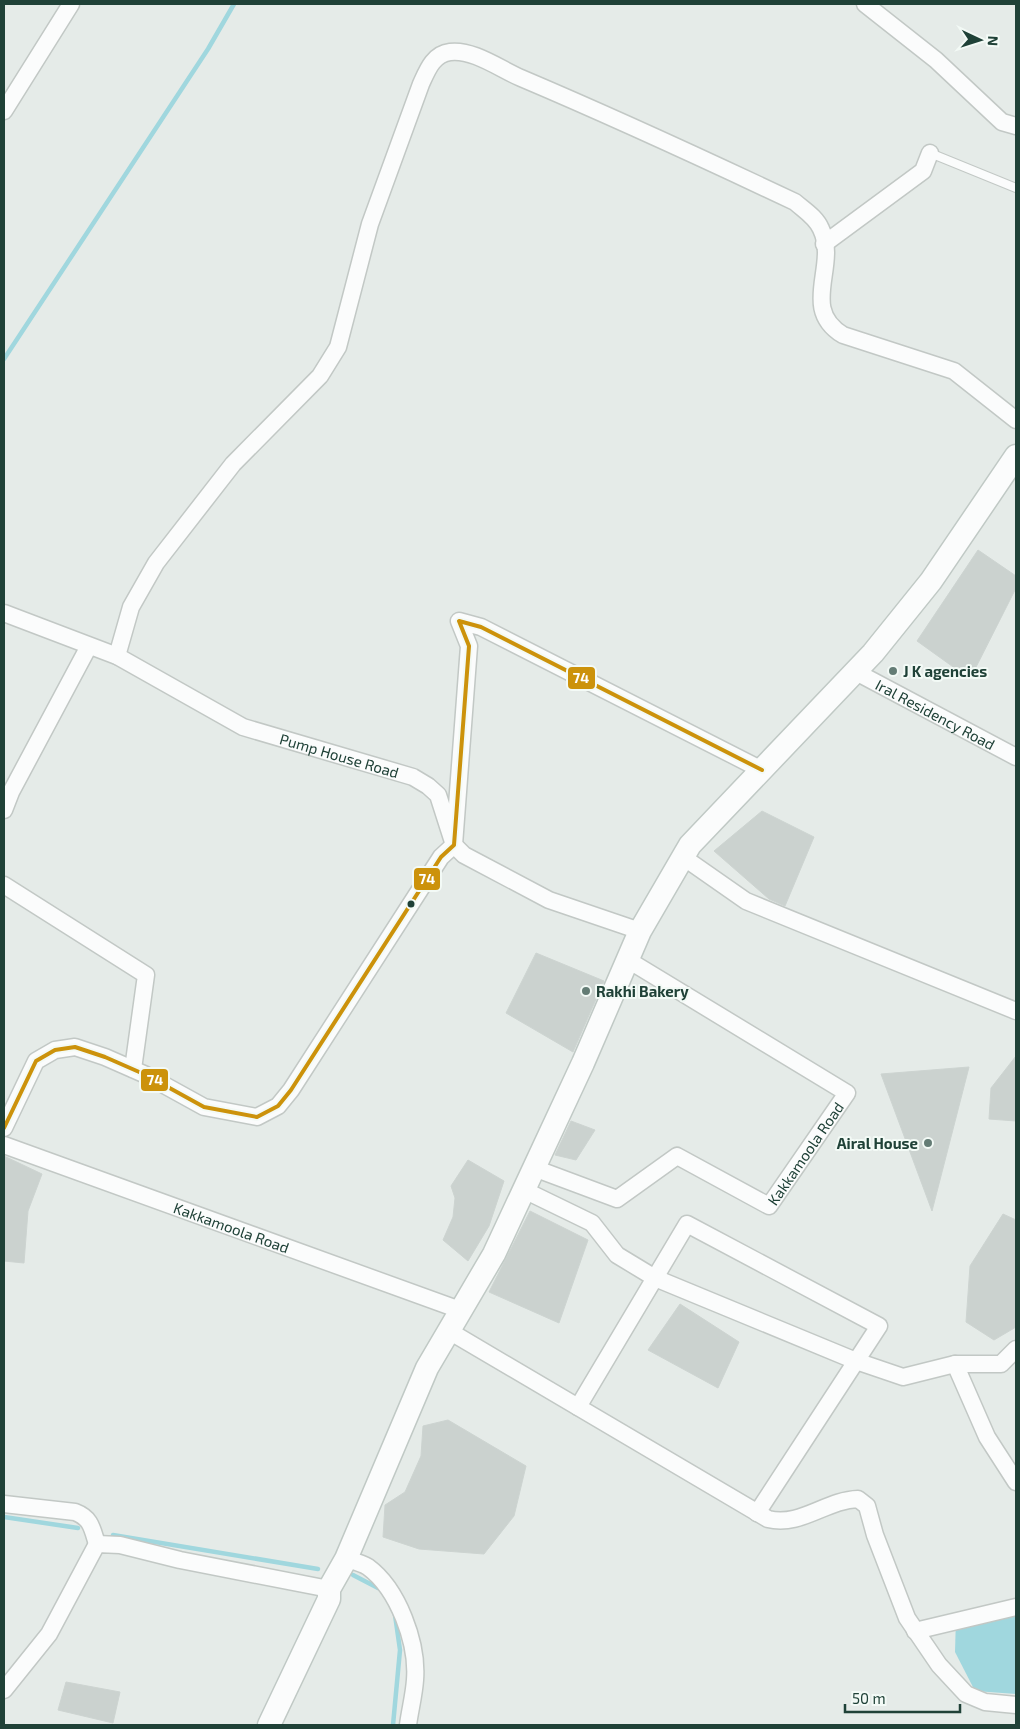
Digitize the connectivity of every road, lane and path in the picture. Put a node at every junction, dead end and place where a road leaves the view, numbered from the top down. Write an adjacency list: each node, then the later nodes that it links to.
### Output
1 (71, 4): 3 (street)
2 (865, 4): 4 (street)
3 (4, 111)
4 (1016, 126)
5 (930, 153): 6 (lane); 7 (street)
6 (1016, 188)
7 (824, 244): 8 (street); 12 (street)
8 (1016, 420)
9 (1016, 456): 13 (main road)
10 (4, 613): 11 (street, Pump House Road)
11 (89, 646): 12 (street, Pump House Road); 16 (street)
12 (117, 656): 17 (street, Pump House Road)
13 (856, 672): 14 (street, Iral Residency Road); 15 (main road)
14 (1016, 757)
15 (762, 770): 17 (street); 18 (main road)
16 (4, 810)
17 (454, 844): 20 (street); 23 (street)
18 (683, 857): 20 (main road); 22 (street)
19 (4, 885): 23 (street)
20 (640, 931): 21 (main road)
21 (628, 960): 26 (main road); 26 (street, Kakkamoola Road)
22 (1016, 1011)
23 (133, 1069): 24 (street)
24 (4, 1128)
25 (4, 1145): 29 (street, Kakkamoola Road)
26 (534, 1168): 27 (main road)
27 (524, 1190): 28 (street); 29 (main road)
28 (655, 1278): 32 (street); 32 (street); 34 (street)
29 (460, 1310): 30 (main road)
30 (449, 1331): 34 (street); 39 (main road)
31 (1016, 1349): 33 (street)
32 (856, 1361): 33 (street); 37 (street)
33 (955, 1364): 35 (street)
34 (578, 1407): 37 (street)
35 (1016, 1482)
36 (4, 1504): 38 (street)
37 (757, 1512): 42 (street)
38 (97, 1544): 40 (street); 43 (street)
39 (346, 1559): 40 (main road); 46 (street)
40 (329, 1588): 45 (main road)
41 (1016, 1607): 42 (street)
42 (915, 1630): 44 (street)
43 (4, 1690)
44 (1016, 1705)
45 (269, 1725)
46 (408, 1725)

